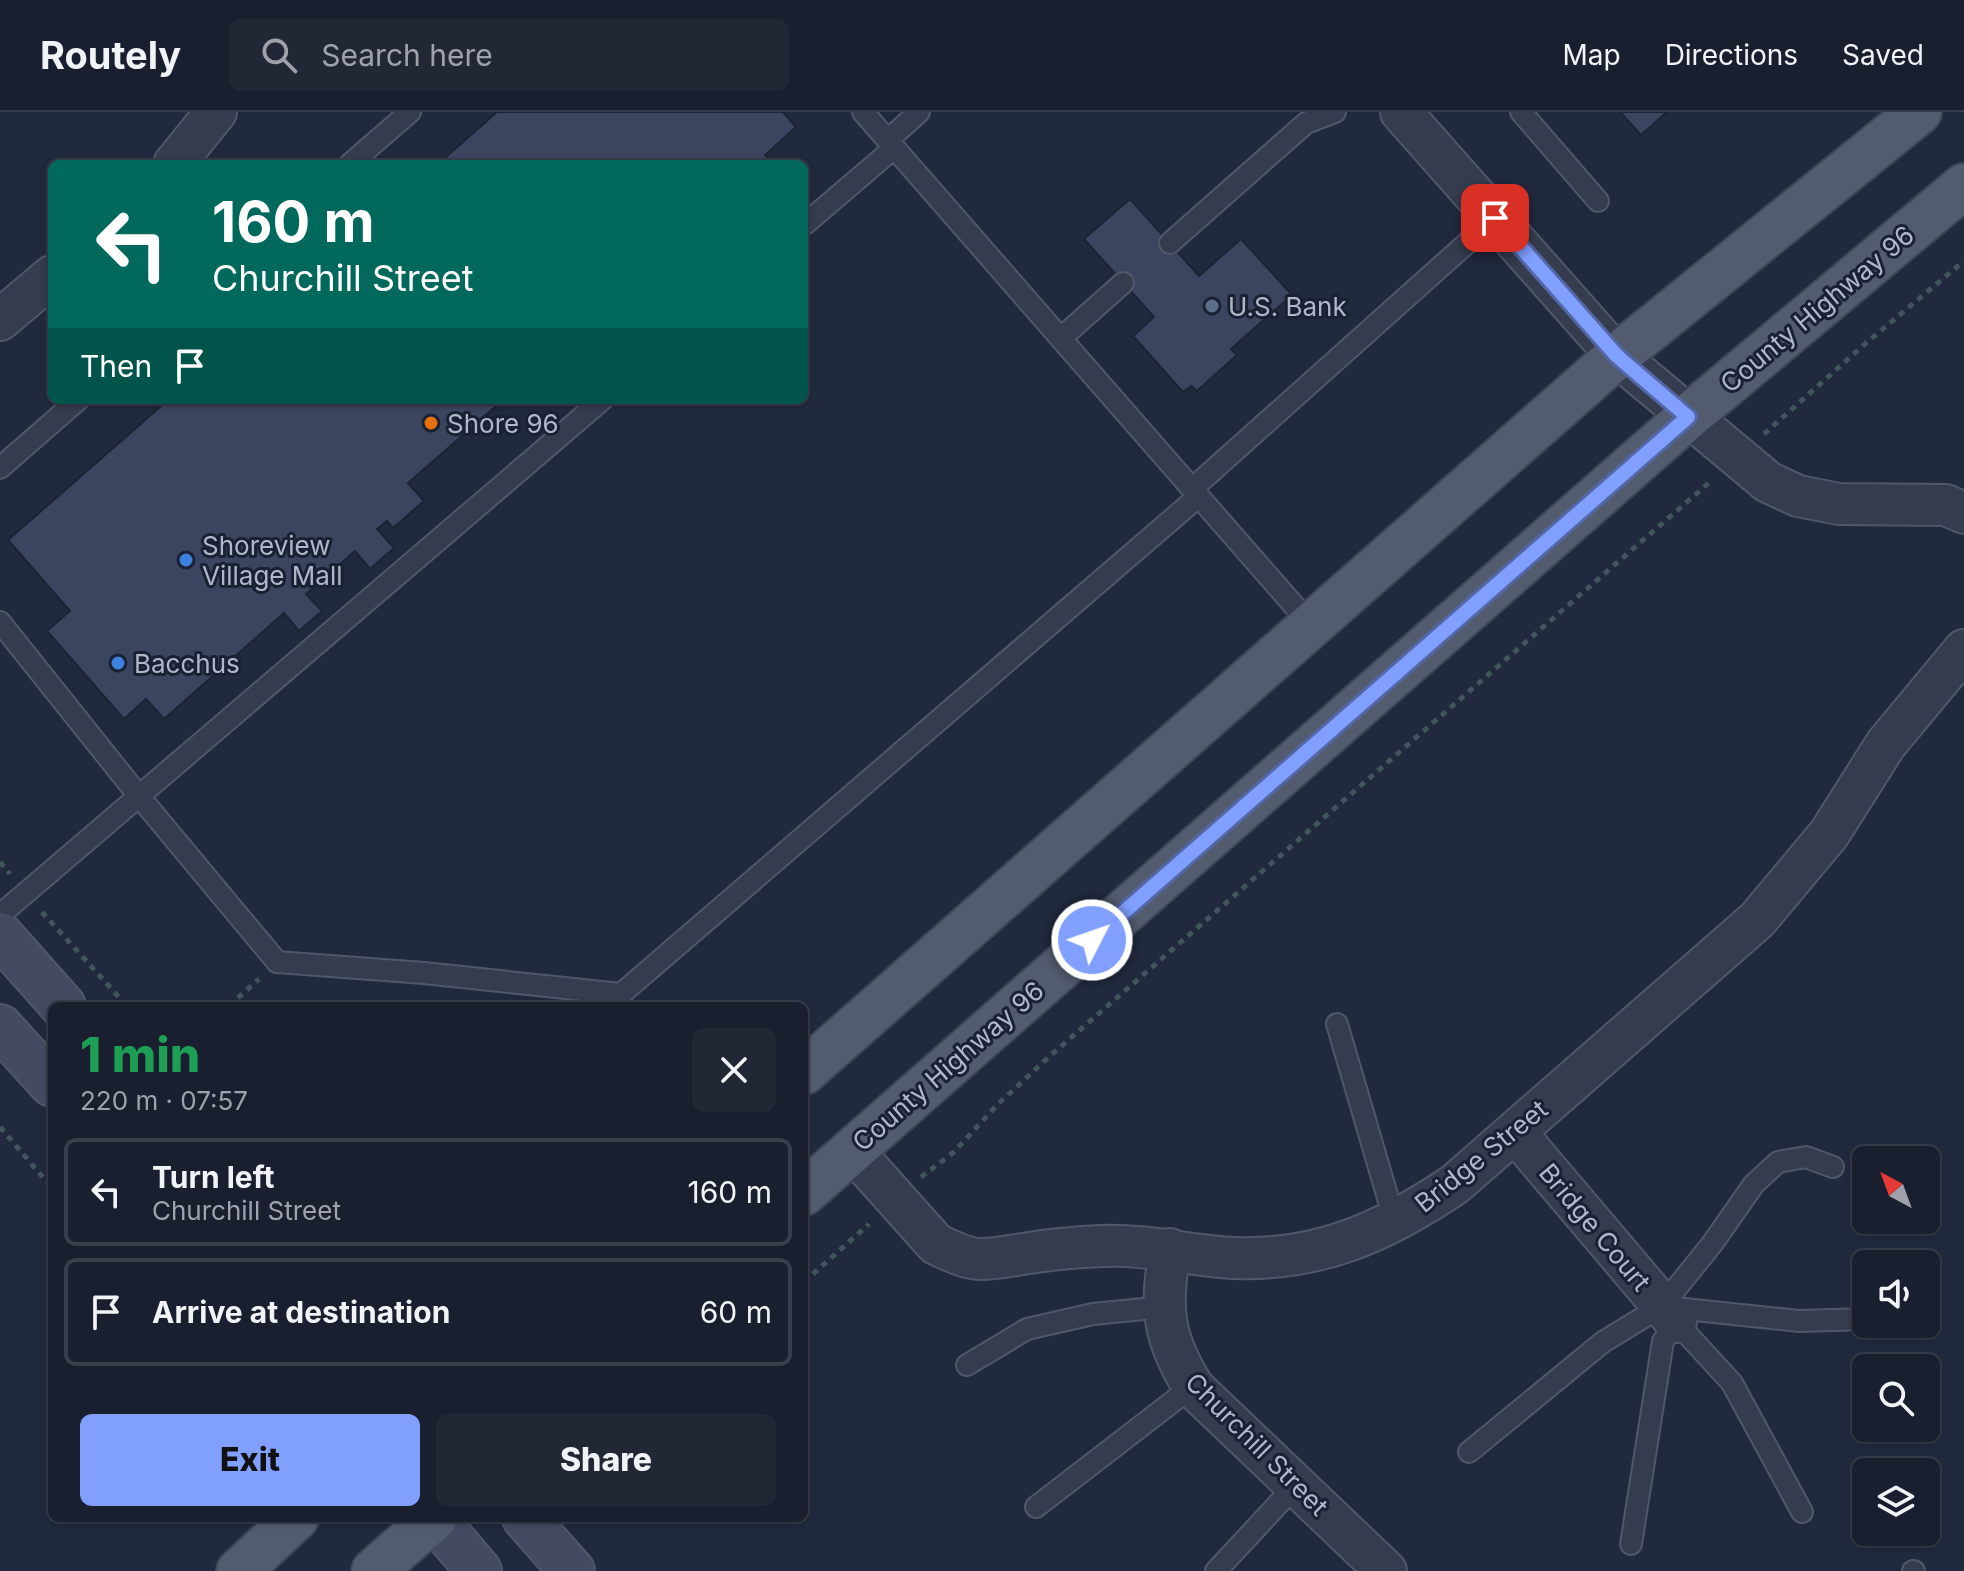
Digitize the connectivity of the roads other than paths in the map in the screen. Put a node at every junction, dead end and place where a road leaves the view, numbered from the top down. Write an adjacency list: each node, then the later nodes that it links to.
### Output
1 (410, 112): 11 (lane)
2 (863, 112): 9 (lane)
3 (919, 112): 9 (lane)
4 (1335, 112): 16 (lane)
5 (1401, 112): 14 (street)
6 (1521, 112): 13 (lane)
7 (1919, 112): 21 (main road)
8 (203, 117): 10 (street)
9 (891, 144): 15 (lane); 20 (lane)
10 (176, 160)
11 (355, 160)
12 (1964, 186): 24 (main road, County Highway 96)
13 (1598, 201)
14 (1495, 218): 21 (street); 26 (lane)
15 (808, 221)
16 (1170, 243)
17 (48, 279): 19 (street)
18 (1123, 283): 20 (lane)
19 (0, 320)
20 (1061, 338): 26 (lane)
21 (1617, 356): 24 (street); 29 (main road)
22 (73, 404): 25 (lane)
23 (597, 404): 31 (lane)
24 (1688, 417): 27 (street); 40 (main road, County Highway 96)
25 (0, 468)
26 (1196, 493): 29 (lane); 31 (lane)
27 (1964, 513)
28 (0, 622): 31 (lane)
29 (1311, 625): 37 (main road)
30 (1964, 650): 39 (street, Bridge Street)
31 (138, 795): 32 (lane)
32 (0, 915)
33 (0, 935): 34 (main road)
34 (59, 1002)
35 (1337, 1024): 43 (lane)
36 (0, 1027): 38 (main road)
37 (808, 1068)
38 (48, 1080)
39 (1515, 1132): 43 (street, Bridge Street); 46 (street, Bridge Court)
40 (852, 1150): 42 (main road, County Highway 96); 44 (street, Bridge Street)
41 (1833, 1167): 46 (lane)
42 (808, 1189)
43 (1395, 1222): 44 (street, Bridge Street)
44 (1170, 1249): 45 (street, Churchill Street)
45 (1164, 1307): 48 (lane); 49 (street, Churchill Street)
46 (1669, 1314): 47 (lane); 50 (lane); 53 (lane); 59 (lane)
47 (1852, 1319)
48 (967, 1365)
49 (1193, 1386): 51 (street, Churchill Street); 52 (lane)
50 (1469, 1452)
51 (1296, 1485): 65 (lane); 66 (street, Churchill Street)
52 (1036, 1507)
53 (1802, 1512)
54 (256, 1522): 60 (main road)
55 (292, 1522): 61 (main road)
56 (429, 1522): 62 (main road)
57 (437, 1522): 63 (main road)
58 (529, 1522): 64 (main road)
59 (1631, 1544)
60 (230, 1571)
61 (239, 1571)
62 (374, 1571)
63 (479, 1571)
64 (572, 1571)
65 (1216, 1571)
66 (1386, 1571)

